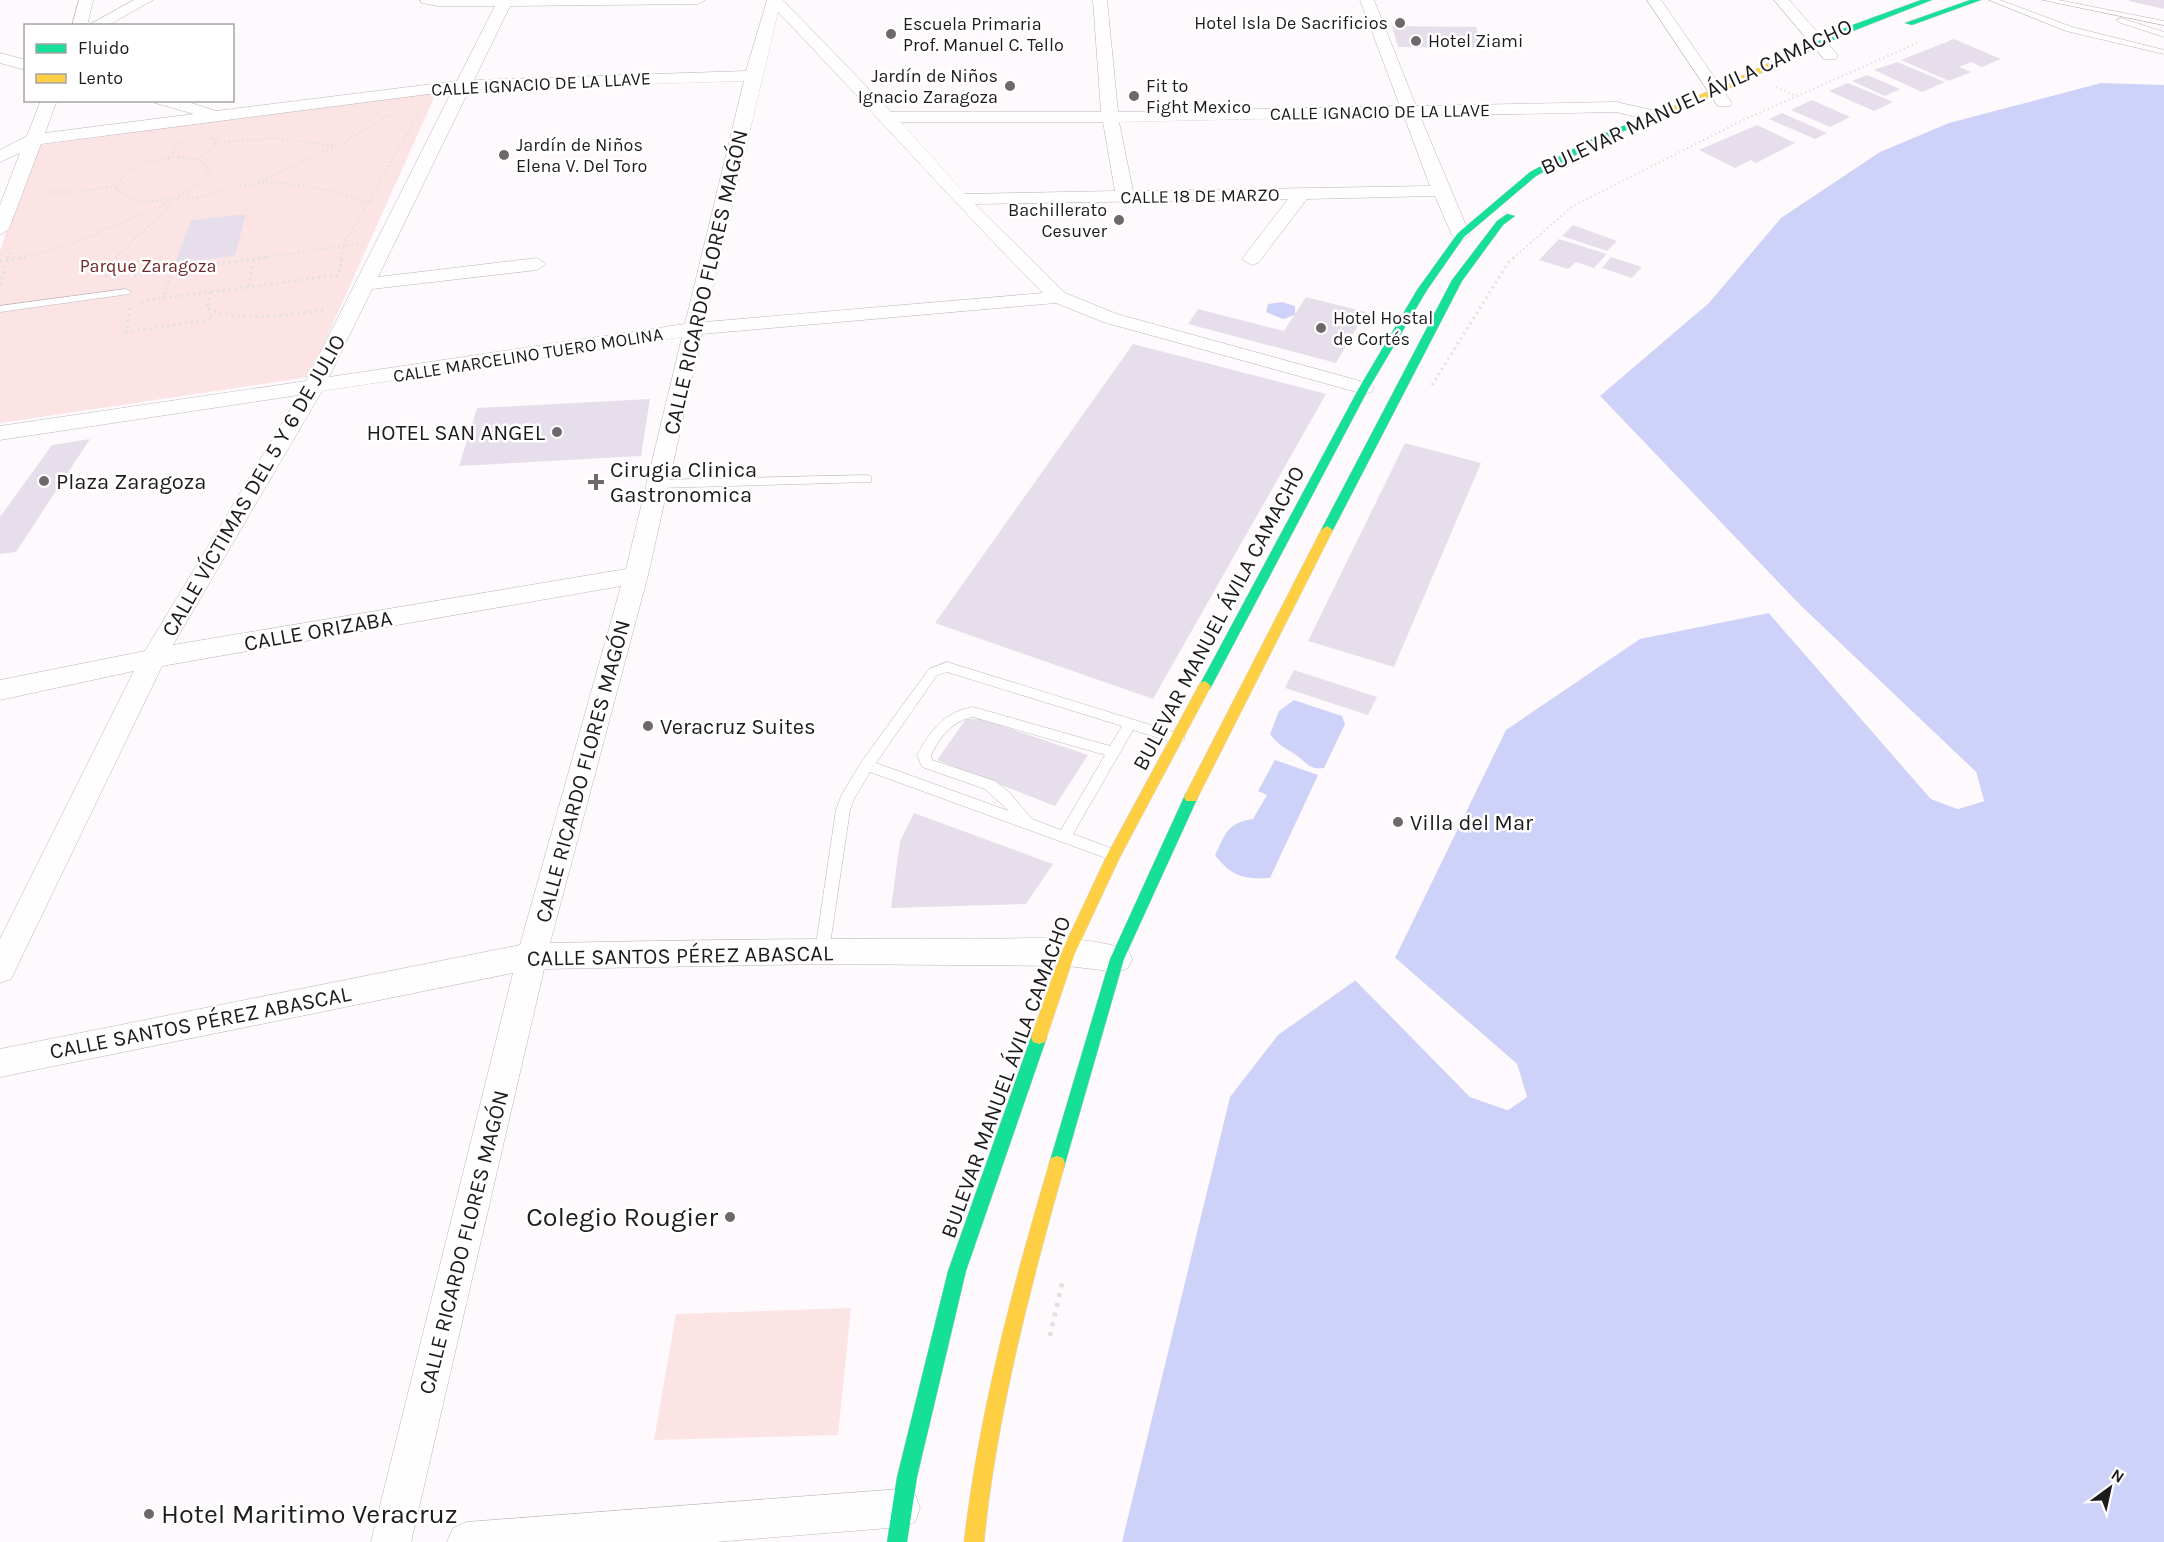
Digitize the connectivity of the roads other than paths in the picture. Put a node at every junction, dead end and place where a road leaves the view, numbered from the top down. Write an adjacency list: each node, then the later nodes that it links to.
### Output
1 (86, 0): 17 (street)
2 (147, 0): 18 (street)
3 (427, 0): 14 (street)
4 (698, 0): 14 (street)
5 (774, 0): 26 (street, CALLE RICARDO FLORES MAGÓN); 34 (street)
6 (1100, 0): 35 (street)
7 (1367, 0): 31 (street)
8 (1654, 0): 28 (street)
9 (1781, 0): 21 (street)
10 (1925, 0): 21 (main road, BULEVAR MANUEL ÁVILA CAMACHO)
11 (1977, 0): 19 (main road)
12 (1994, 0): 22 (lane)
13 (2047, 0): 15 (lane)
14 (505, 1): 27 (street, CALLE VÍCTIMAS DEL 5 Y 6 DE JULIO)
15 (2102, 11): 16 (lane); 20 (lane)
16 (2164, 23)
17 (80, 24)
18 (98, 24)
19 (1891, 30)
20 (2164, 35)
21 (1819, 44): 23 (street); 28 (main road, BULEVAR MANUEL ÁVILA CAMACHO)
22 (2164, 52)
23 (1830, 56)
24 (0, 58): 25 (street)
25 (24, 64)
26 (753, 76): 27 (street, CALLE IGNACIO DE LA LLAVE); 51 (street, CALLE RICARDO FLORES MAGÓN)
27 (462, 84): 33 (street, CALLE IGNACIO DE LA LLAVE); 47 (street, CALLE VÍCTIMAS DEL 5 Y 6 DE JULIO)
28 (1722, 101): 32 (main road, BULEVAR MANUEL ÁVILA CAMACHO)
29 (48, 102): 36 (street)
30 (168, 102): 33 (street, CALLE IGNACIO DE LA LLAVE)
31 (1411, 111): 32 (street, CALLE IGNACIO DE LA LLAVE); 35 (street, CALLE IGNACIO DE LA LLAVE); 38 (street)
32 (1655, 116): 44 (main road, BULEVAR MANUEL ÁVILA CAMACHO)
33 (222, 117): 36 (street, CALLE IGNACIO DE LA LLAVE)
34 (887, 117): 35 (street, CALLE IGNACIO DE LA LLAVE); 41 (street)
35 (1110, 117): 40 (street)
36 (31, 140): 37 (street); 43 (street)
37 (0, 157)
38 (1441, 192): 39 (street, CALLE 18 DE MARZO); 44 (street)
39 (1301, 194): 40 (street, CALLE 18 DE MARZO); 45 (street)
40 (1125, 197): 41 (street, CALLE 18 DE MARZO)
41 (960, 199): 49 (street)
42 (1518, 209): 70 (main road)
43 (0, 229)
44 (1461, 235): 53 (main road, BULEVAR MANUEL ÁVILA CAMACHO)
45 (1251, 259)
46 (537, 264): 47 (street)
47 (364, 284): 52 (street, CALLE VÍCTIMAS DEL 5 Y 6 DE JULIO)
48 (126, 292): 50 (lane)
49 (1058, 297): 51 (street, CALLE MARCELINO TUERO MOLINA); 53 (street)
50 (0, 309)
51 (694, 329): 52 (street, CALLE MARCELINO TUERO MOLINA); 56 (street, CALLE RICARDO FLORES MAGÓN)
52 (313, 388): 54 (street, CALLE MARCELINO TUERO MOLINA); 58 (street, CALLE VÍCTIMAS DEL 5 Y 6 DE JULIO)
53 (1364, 388): 61 (main road, BULEVAR MANUEL ÁVILA CAMACHO)
54 (0, 433)
55 (867, 479): 56 (lane)
56 (658, 483): 57 (street, CALLE RICARDO FLORES MAGÓN)
57 (636, 575): 58 (street, CALLE ORIZABA); 69 (street, CALLE RICARDO FLORES MAGÓN)
58 (153, 658): 59 (street, CALLE ORIZABA); 71 (street, CALLE VÍCTIMAS DEL 5 Y 6 DE JULIO)
59 (0, 690)
60 (1130, 724): 61 (lane); 62 (lane); 63 (lane)
61 (1178, 739): 66 (main road, BULEVAR MANUEL ÁVILA CAMACHO)
62 (1113, 752): 64 (lane); 65 (lane)
63 (867, 765): 64 (lane); 67 (lane)
64 (1028, 822): 65 (lane)
65 (1065, 836): 66 (lane)
66 (1114, 855): 68 (main road, BULEVAR MANUEL ÁVILA CAMACHO)
67 (822, 951): 68 (street, CALLE SANTOS PÉREZ ABASCAL); 69 (street, CALLE SANTOS PÉREZ ABASCAL)
68 (1068, 953): 70 (street, CALLE SANTOS PÉREZ ABASCAL); 73 (main road, BULEVAR MANUEL ÁVILA CAMACHO)
69 (532, 956): 72 (street, CALLE SANTOS PÉREZ ABASCAL); 74 (street, CALLE RICARDO FLORES MAGÓN)
70 (1117, 959): 76 (main road)
71 (0, 970)
72 (0, 1063)
73 (899, 1525): 75 (street)
74 (391, 1542)
75 (467, 1542)
76 (974, 1542)

